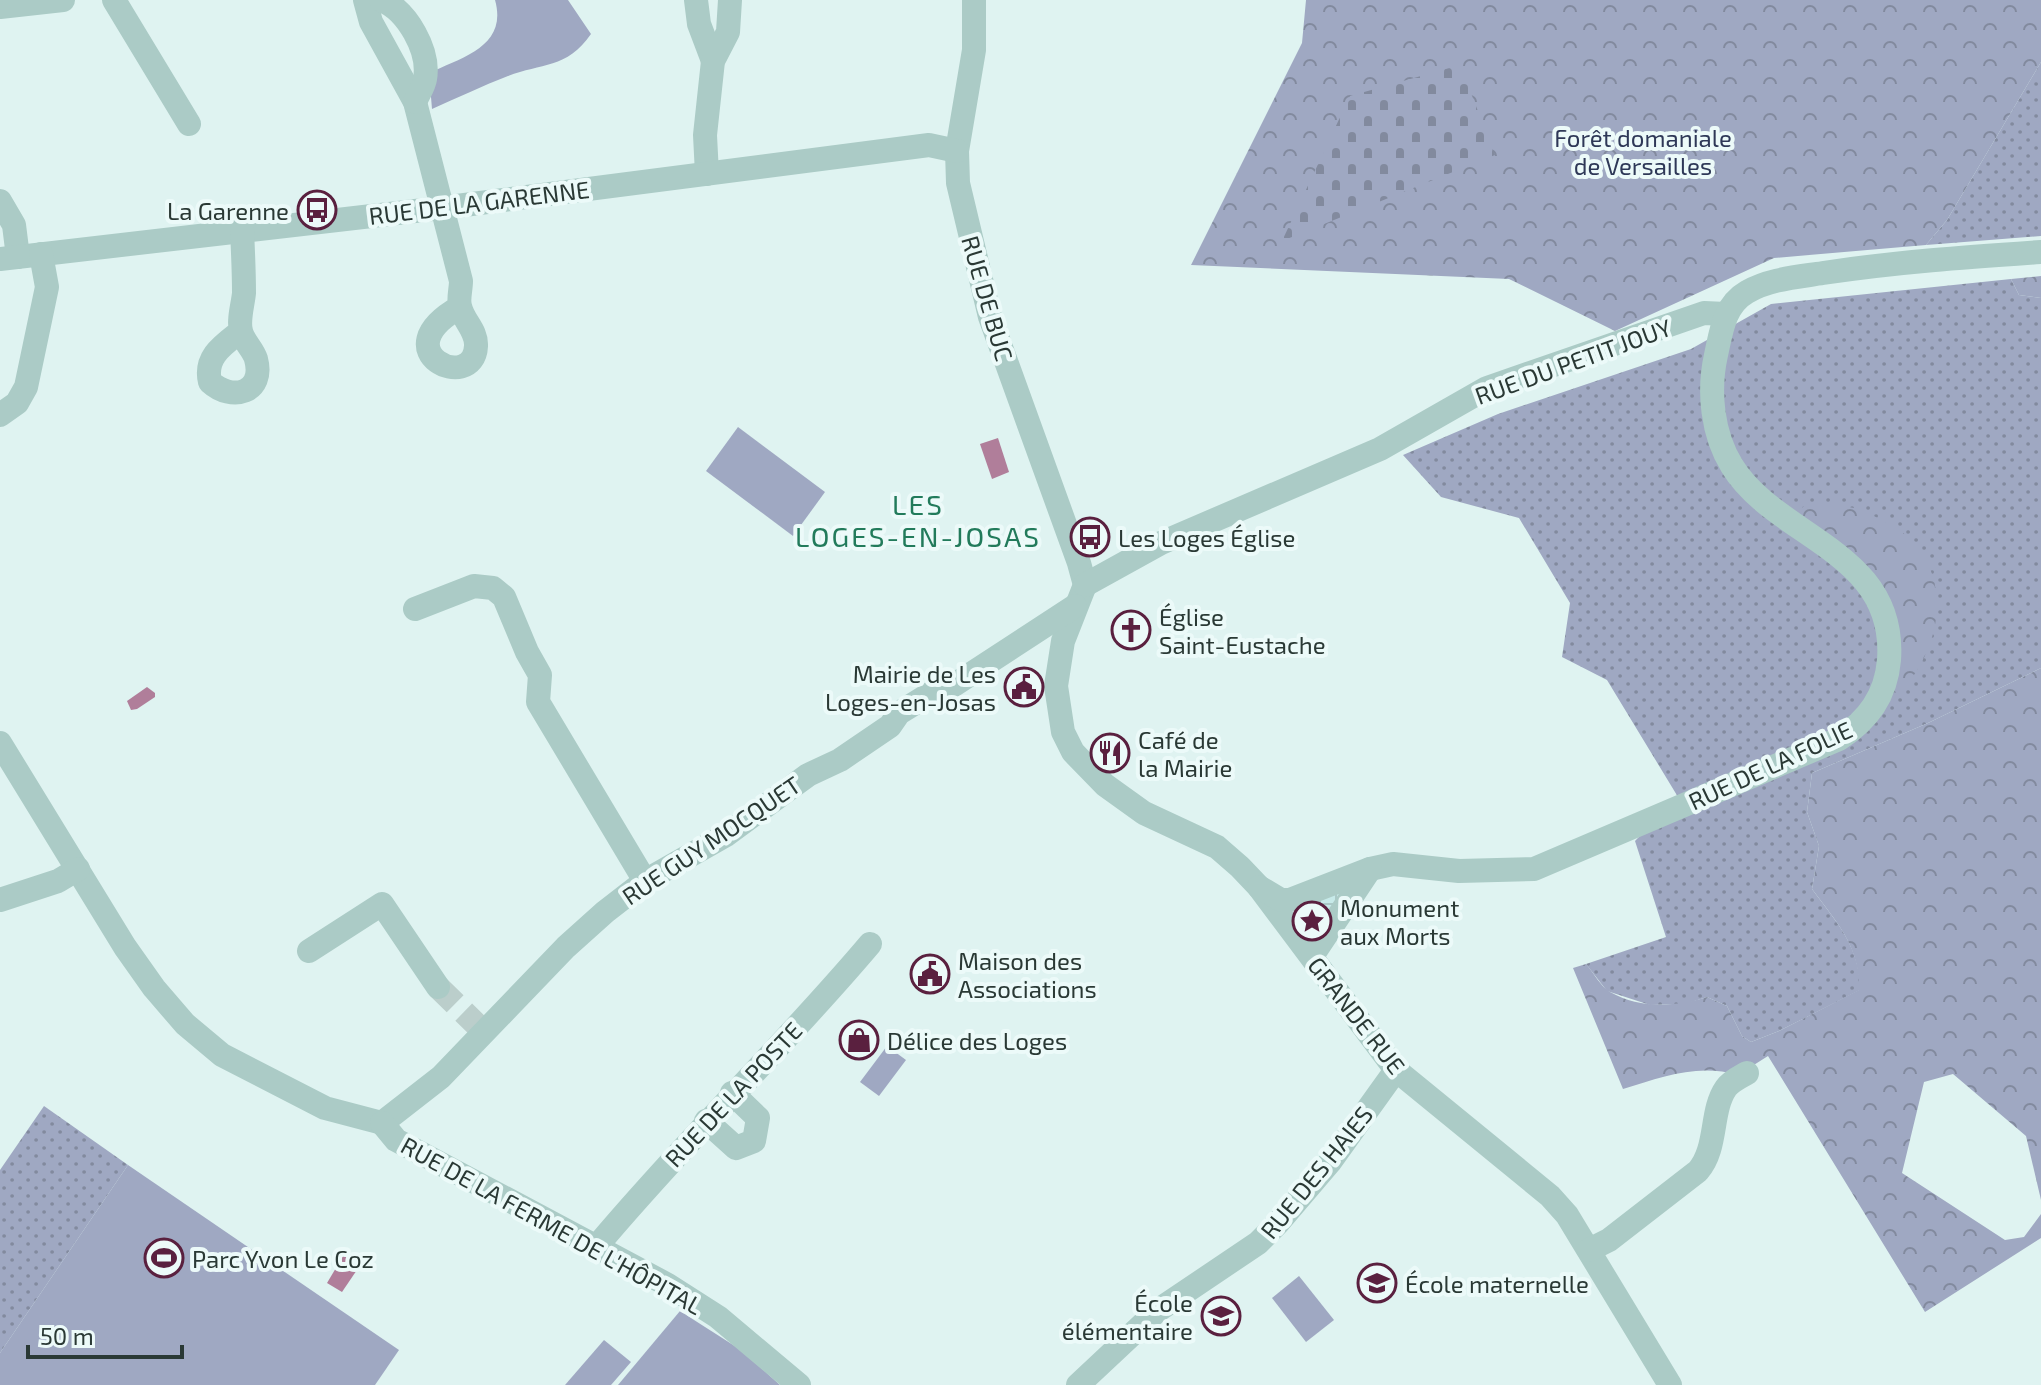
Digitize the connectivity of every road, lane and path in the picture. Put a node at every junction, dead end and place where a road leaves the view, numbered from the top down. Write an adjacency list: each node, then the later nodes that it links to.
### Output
1 (63, 0): 8 (street)
2 (114, 0): 11 (street)
3 (365, 0): 10 (street)
4 (381, 0): 10 (street)
5 (696, 0): 9 (street)
6 (730, 0): 9 (street)
7 (974, 0): 12 (street, RUE DE BUC)
8 (0, 7)
9 (713, 61): 13 (street)
10 (415, 102): 15 (street)
11 (189, 124)
12 (957, 151): 13 (street, RUE DE LA GARENNE); 23 (street, RUE DE BUC)
13 (707, 174): 15 (street, RUE DE LA GARENNE)
14 (0, 201): 18 (street)
15 (441, 208): 16 (street, RUE DE LA GARENNE); 19 (street)
16 (242, 230): 18 (street, RUE DE LA GARENNE); 21 (street)
17 (2041, 252): 20 (street)
18 (20, 257): 22 (street)
19 (460, 307)
20 (1726, 314): 23 (street, RUE DU PETIT JOUY); 27 (street, RUE DE LA FOLIE)
21 (241, 331): 21 (street)
22 (0, 415)
23 (1080, 595): 28 (street, RUE GUY MOCQUET); 29 (street, GRANDE RUE)
24 (415, 609): 28 (street)
25 (0, 743): 26 (street)
26 (78, 869): 30 (street); 39 (street)
27 (1370, 869): 29 (street, RUE DE LA FOLIE); 33 (street)
28 (645, 881): 39 (street, RUE GUY MOCQUET)
29 (1259, 887): 33 (street, GRANDE RUE)
30 (0, 900)
31 (870, 944): 37 (street, RUE DE LA POSTE)
32 (309, 951): 34 (street)
33 (1312, 956): 35 (street, GRANDE RUE)
34 (438, 987)
35 (1396, 1070): 40 (street, GRANDE RUE); 43 (street, RUE DES HAIES)
36 (1747, 1073): 40 (street)
37 (732, 1093): 38 (street, RUE DE LA POSTE); 38 (street)
38 (706, 1121): 41 (street, RUE DE LA POSTE)
39 (382, 1123): 41 (street, RUE DE LA FERME DE L'HÔPITAL)
40 (1599, 1245): 44 (street, GRANDE RUE)
41 (597, 1246): 42 (street, RUE DE LA FERME DE L'HÔPITAL)
42 (799, 1385)
43 (1078, 1385)
44 (1670, 1385)

